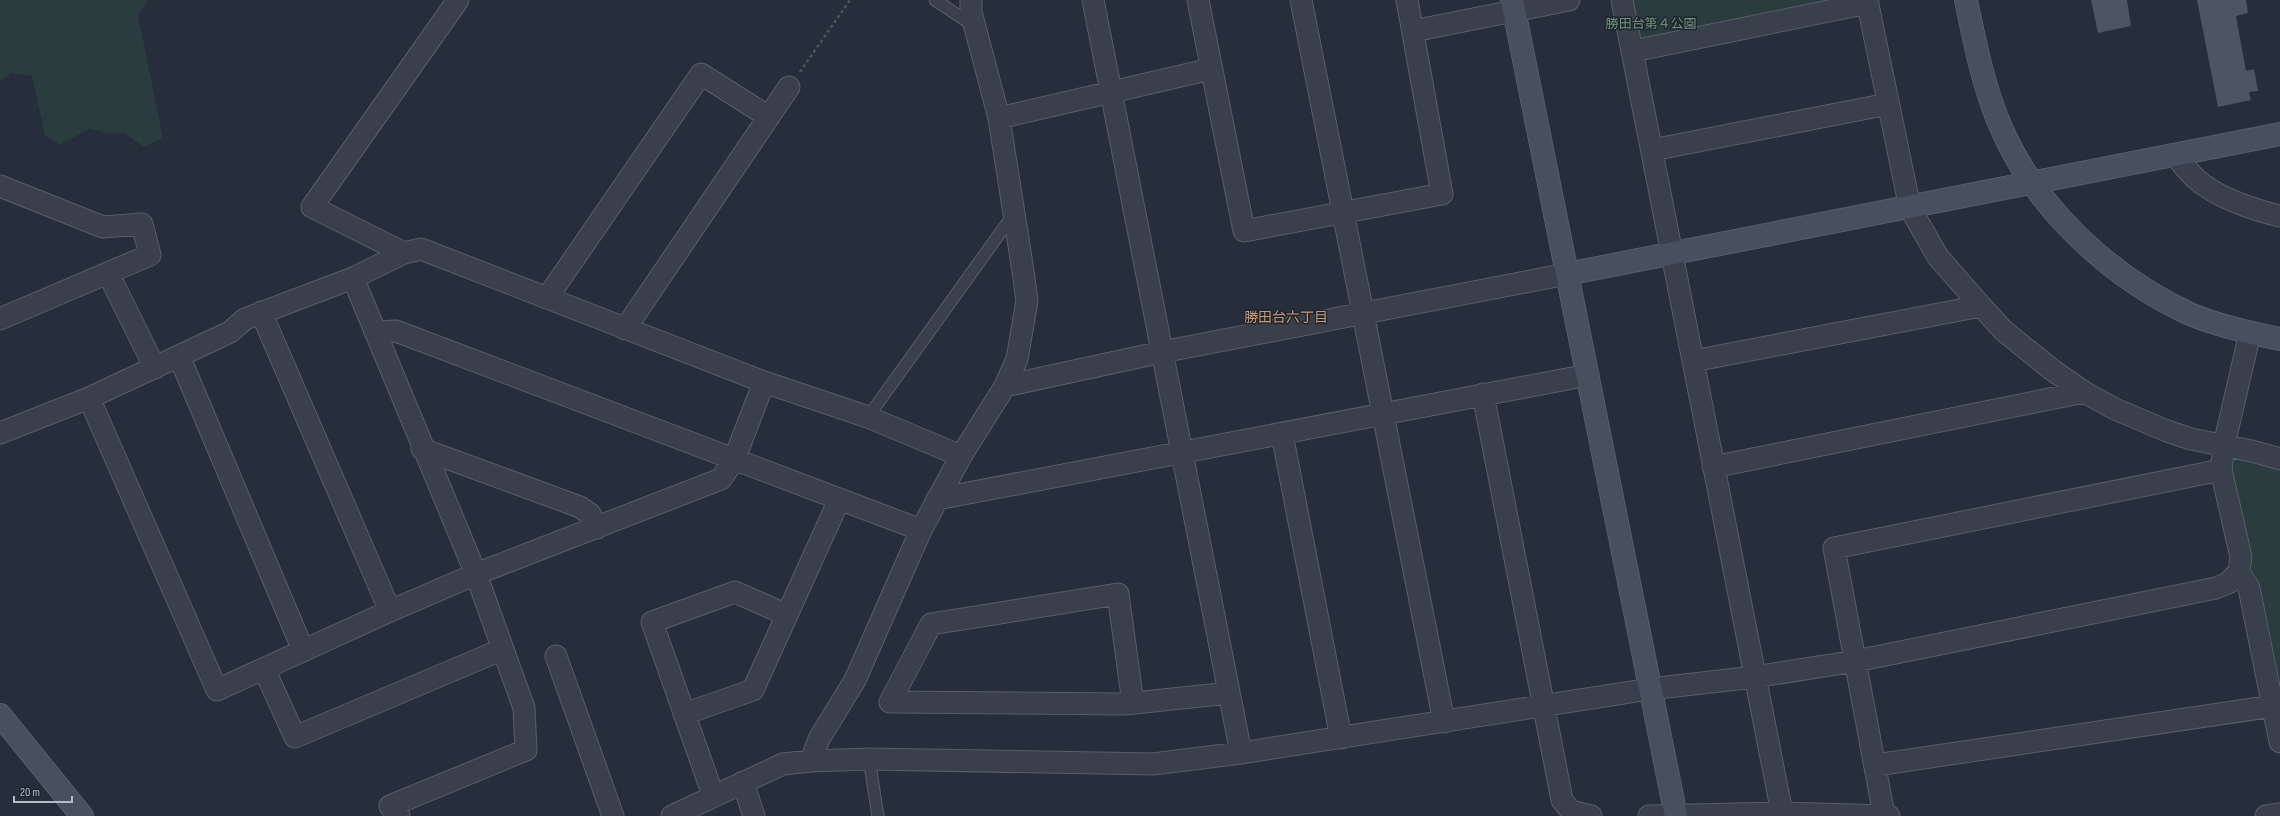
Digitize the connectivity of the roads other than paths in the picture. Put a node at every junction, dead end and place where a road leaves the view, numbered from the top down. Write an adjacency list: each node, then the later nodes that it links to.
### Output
1 (458, 0): 31 (street)
2 (935, 0): 13 (lane)
3 (971, 0): 13 (street)
4 (1093, 0): 18 (street)
5 (1198, 0): 16 (street)
6 (1301, 0): 29 (street)
7 (1408, 0): 14 (street)
8 (1569, 0): 12 (street)
9 (1622, 0): 15 (street)
10 (1966, 0): 25 (street)
11 (1868, 1): 15 (street); 19 (street)
12 (1513, 6): 14 (street); 34 (street)
13 (975, 26): 21 (street)
14 (1413, 31): 29 (street)
15 (1633, 51): 23 (street)
16 (1211, 69): 18 (street); 29 (street)
17 (789, 87): 20 (street)
18 (1111, 92): 21 (street); 45 (street)
19 (1888, 104): 23 (street); 27 (street)
20 (769, 118): 36 (street); 41 (street)
21 (998, 118): 28 (street)
22 (2280, 134): 24 (street)
23 (1652, 150): 32 (street)
24 (2174, 155): 25 (street); 30 (street)
25 (2032, 182): 27 (street); 43 (street)
26 (0, 186): 33 (street)
27 (1910, 208): 32 (street); 37 (street)
28 (1014, 214): 51 (street); 56 (lane)
29 (1342, 214): 39 (street)
30 (2280, 216)
31 (404, 253): 35 (street); 36 (street)
32 (1671, 253): 34 (street); 47 (street)
33 (108, 272): 40 (street); 48 (street)
34 (1567, 274): 39 (street); 49 (street)
35 (353, 278): 38 (street); 42 (street)
36 (547, 298): 41 (street)
37 (1981, 306): 47 (street); 52 (street)
38 (262, 312): 46 (street); 73 (street)
39 (1364, 314): 45 (street); 55 (street)
40 (0, 319)
41 (625, 329): 50 (street)
42 (375, 332): 60 (street); 64 (street)
43 (2250, 333): 44 (street); 59 (street)
44 (2280, 339)
45 (1162, 352): 51 (street); 61 (street)
46 (179, 356): 48 (street); 76 (street)
47 (1693, 361): 65 (street)
48 (155, 368): 54 (street)
49 (1588, 376): 53 (street); 81 (street)
50 (764, 382): 56 (street); 64 (street)
51 (1005, 386): 62 (street)
52 (2084, 392): 59 (street); 65 (street)
53 (1483, 394): 55 (street); 84 (street)
54 (89, 398): 57 (street); 79 (street)
55 (1382, 413): 58 (street); 88 (street)
56 (868, 417): 62 (street)
57 (0, 433)
58 (1282, 434): 61 (street); 89 (street)
59 (2224, 446): 63 (street); 66 (street)
60 (422, 448): 69 (street); 72 (street)
61 (1181, 454): 67 (street); 82 (street)
62 (961, 456): 67 (street)
63 (2280, 459)
64 (734, 460): 68 (street); 69 (street)
65 (1713, 467): 80 (street)
66 (2221, 470): 71 (street); 78 (street)
67 (937, 499): 70 (street)
68 (840, 500): 70 (street); 74 (street)
69 (597, 528): 72 (street)
70 (921, 530): 93 (street)
71 (2239, 572): 78 (street); 85 (street)
72 (476, 574): 73 (street); 75 (street)
73 (390, 611): 76 (street)
74 (787, 616): 86 (street); 86 (street)
75 (503, 649): 79 (street); 102 (street)
76 (303, 650): 79 (street)
77 (556, 656): 103 (street)
78 (1856, 661): 80 (street); 94 (street)
79 (264, 669)
80 (1754, 677): 81 (street); 97 (street)
81 (1650, 689): 84 (street); 99 (street)
82 (1229, 693): 83 (street); 91 (street)
83 (1134, 703): 83 (street)
84 (1545, 706): 88 (street); 107 (street)
85 (2276, 706): 90 (street); 94 (street)
86 (684, 714): 96 (street)
87 (0, 715): 101 (street)
88 (1444, 722): 89 (street)
89 (1341, 738): 91 (street)
90 (2280, 742)
91 (1241, 753): 92 (street)
92 (869, 759): 93 (street); 106 (lane)
93 (811, 761): 95 (street)
94 (1876, 765): 100 (street)
95 (743, 782): 96 (street); 105 (street)
96 (713, 795): 104 (street)
97 (1782, 813): 99 (street); 100 (street)
98 (2280, 814): 109 (street)
99 (1676, 815): 108 (street)
100 (1886, 815)
101 (82, 816)
102 (399, 816)
103 (613, 816)
104 (672, 816)
105 (754, 816)
106 (878, 816)
107 (1591, 816)
108 (1649, 816)
109 (2266, 816)

